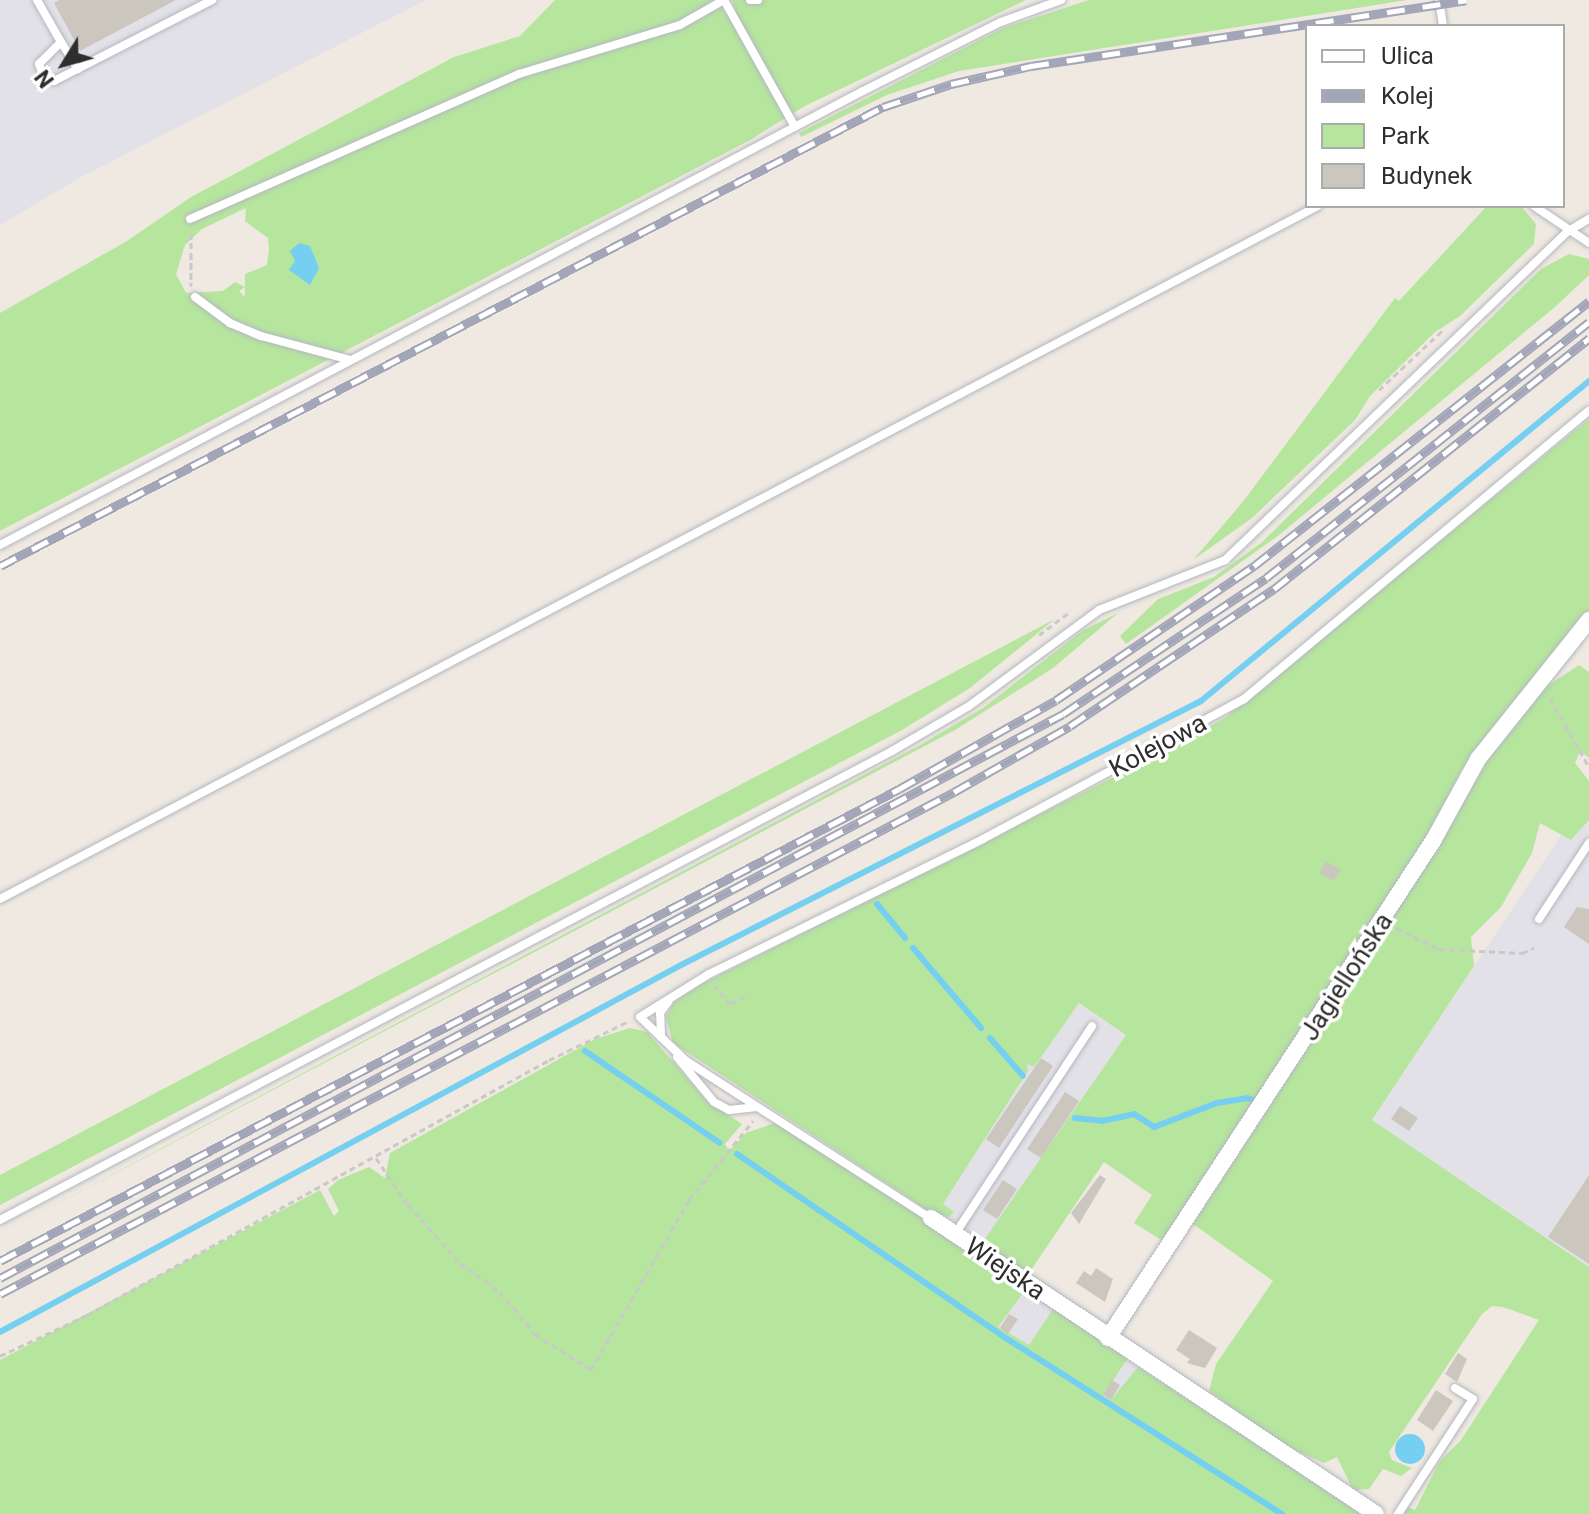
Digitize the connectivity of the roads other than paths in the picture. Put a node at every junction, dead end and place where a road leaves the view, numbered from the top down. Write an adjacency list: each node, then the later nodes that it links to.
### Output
1 (212, 0): 10 (lane)
2 (725, 0): 11 (lane); 14 (lane)
3 (750, 0): 4 (lane)
4 (758, 0)
5 (1061, 0): 11 (lane)
6 (1439, 0): 8 (lane)
7 (40, 1): 9 (lane)
8 (1443, 24)
9 (61, 42): 10 (lane); 10 (lane)
10 (78, 69)
11 (795, 127): 19 (lane)
12 (1314, 208): 24 (lane)
13 (1537, 208): 16 (lane)
14 (190, 219)
15 (1589, 219): 16 (lane)
16 (1567, 232): 17 (lane); 33 (lane)
17 (1589, 243)
18 (195, 297): 19 (lane)
19 (350, 360): 21 (lane)
20 (1589, 411): 26 (lane, Kolejowa)
21 (0, 545)
22 (1589, 620): 35 (street, Jagiellońska)
23 (1589, 843): 25 (lane)
24 (0, 899)
25 (1539, 919)
26 (671, 998): 27 (lane, Kolejowa); 29 (lane)
27 (640, 1017): 29 (lane, Wiejska)
28 (1092, 1026): 34 (lane)
29 (661, 1037): 30 (lane, Wiejska)
30 (694, 1071): 31 (lane, Wiejska); 31 (lane)
31 (761, 1108): 32 (lane, Wiejska)
32 (931, 1218): 34 (street, Wiejska)
33 (0, 1220)
34 (955, 1235): 35 (street, Wiejska)
35 (1108, 1338): 37 (street, Wiejska)
36 (1455, 1388): 38 (lane)
37 (1376, 1514)
38 (1398, 1514)

